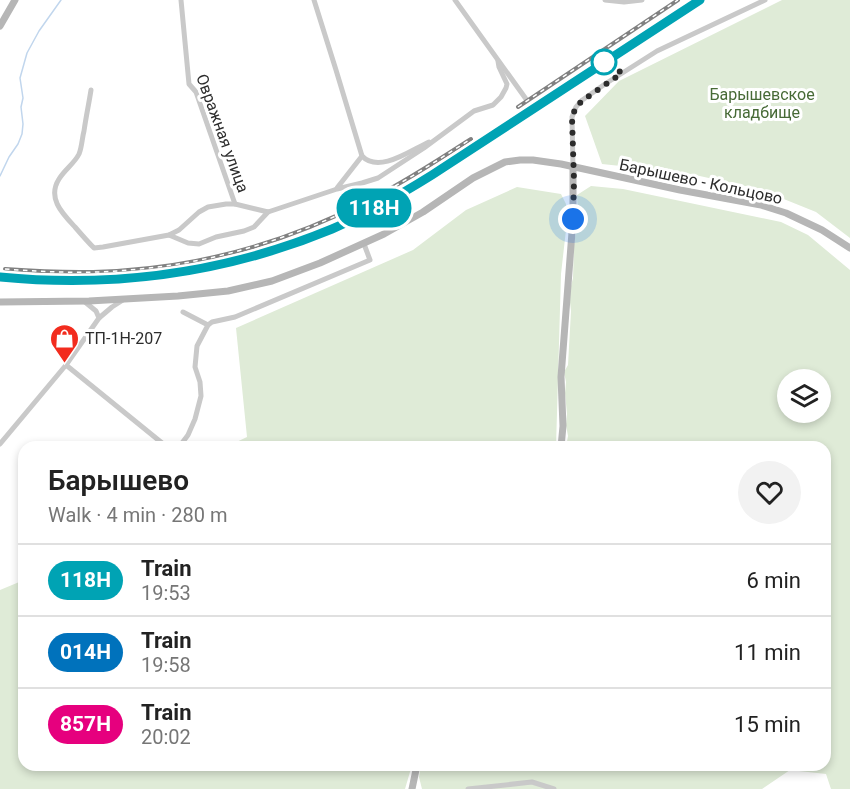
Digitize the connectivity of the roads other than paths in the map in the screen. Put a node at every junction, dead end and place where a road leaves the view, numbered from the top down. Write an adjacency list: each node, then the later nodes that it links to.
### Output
1 (15, 0): 8 (main road)
2 (181, 0): 16 (street, Овражная улица)
3 (314, 0): 13 (street)
4 (455, 0): 9 (street)
5 (605, 0): 6 (street)
6 (642, 0)
7 (765, 0): 14 (street)
8 (0, 26)
9 (498, 61): 11 (street); 12 (street)
10 (91, 90): 18 (street)
11 (526, 99)
12 (434, 140): 13 (street); 15 (street)
13 (362, 156): 15 (street)
14 (573, 168): 19 (main road, Барышево - Кольцово); 20 (main road, Барышево - Кольцово); 30 (main road)
15 (337, 189): 17 (street)
16 (234, 204): 17 (street); 18 (street)
17 (268, 212): 18 (street)
18 (169, 235)
19 (364, 244): 21 (main road, Барышево - Кольцово); 26 (street)
20 (850, 248)
21 (125, 299): 22 (main road, Барышево - Кольцово); 25 (street)
22 (84, 301): 23 (main road, Барышево - Кольцово); 25 (street)
23 (0, 302)
24 (183, 312): 26 (street)
25 (99, 318): 27 (street)
26 (208, 325): 29 (street)
27 (66, 365): 28 (street); 31 (street)
28 (160, 441)
29 (184, 441)
30 (562, 441)
31 (0, 444)
32 (416, 771): 33 (main road)
33 (412, 789)
34 (468, 789): 35 (street)
35 (554, 789)

